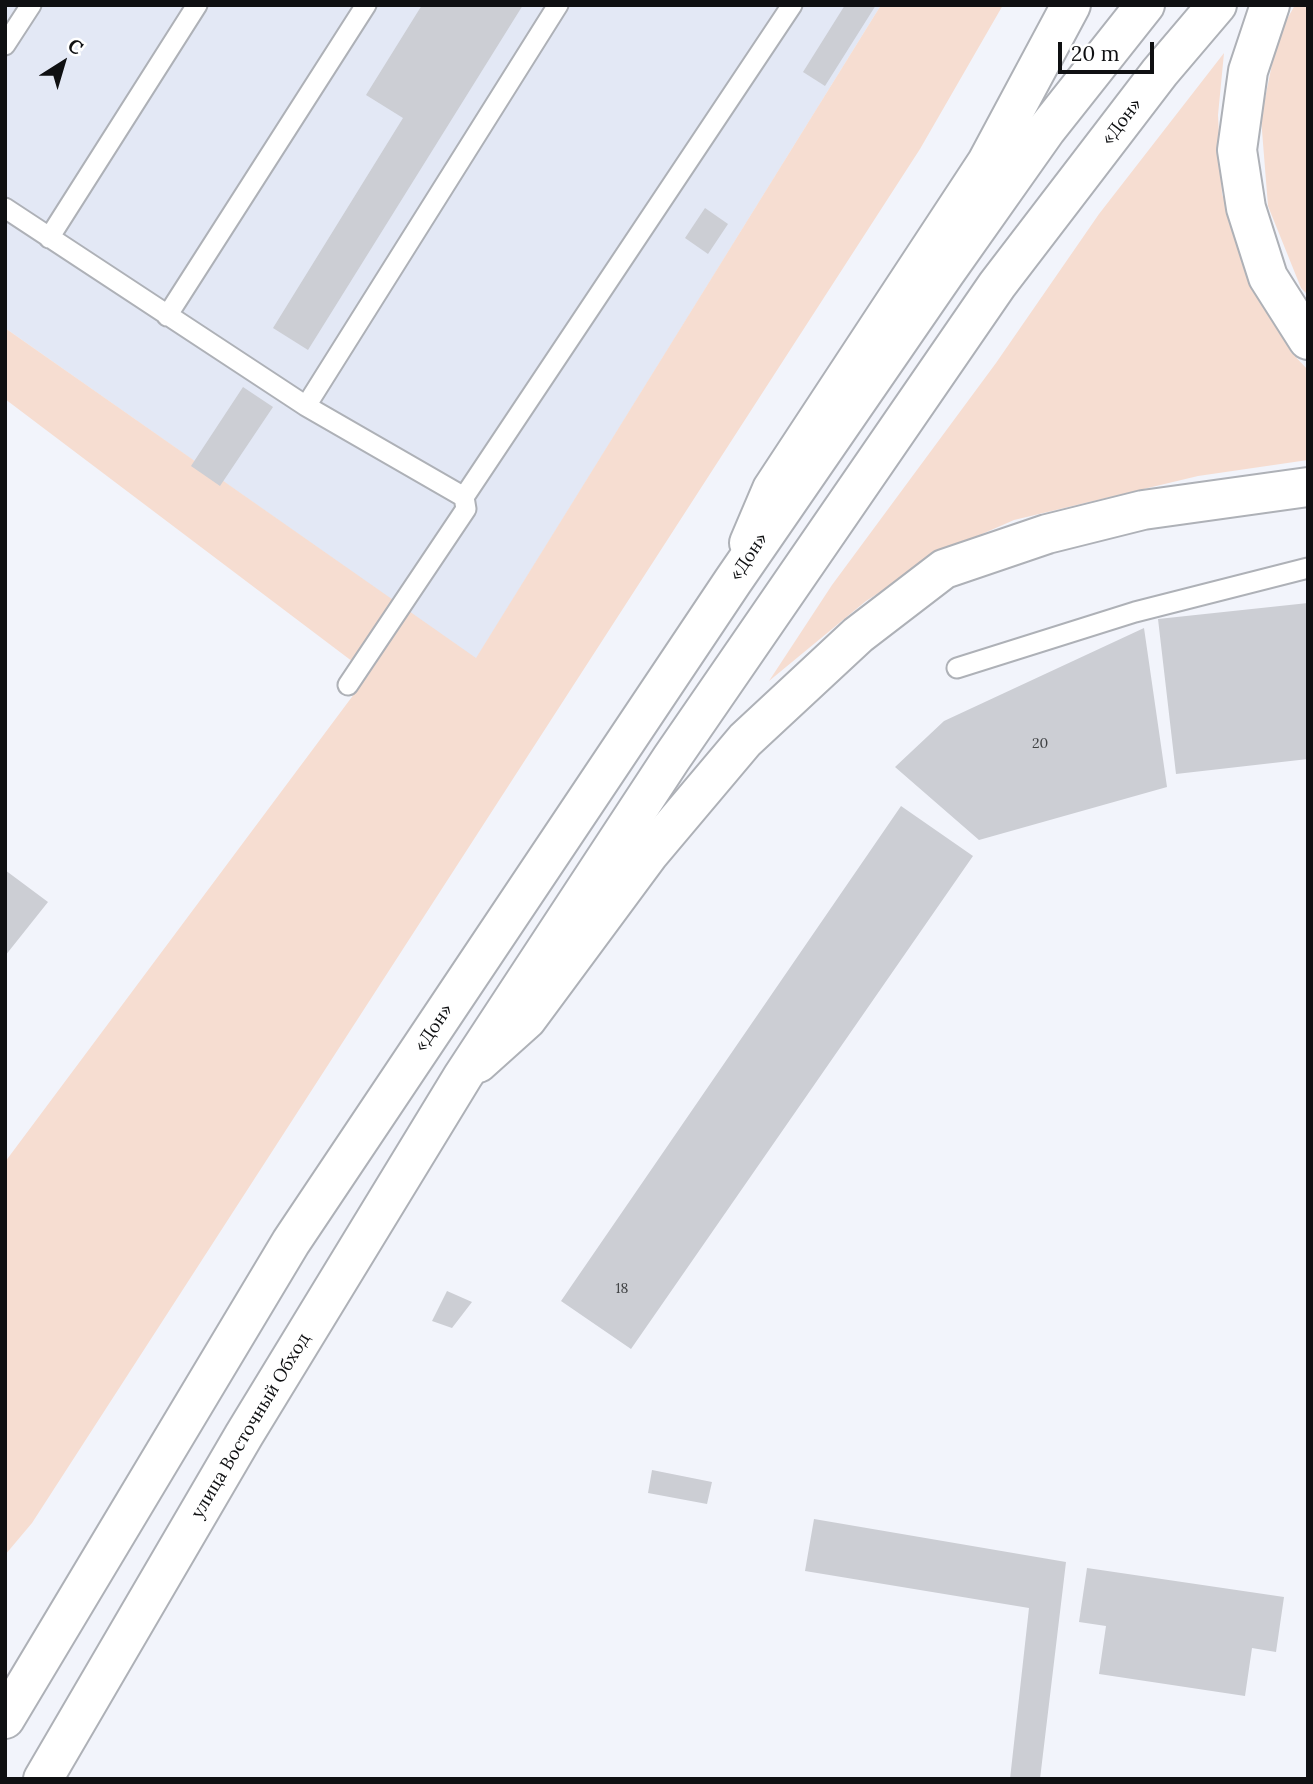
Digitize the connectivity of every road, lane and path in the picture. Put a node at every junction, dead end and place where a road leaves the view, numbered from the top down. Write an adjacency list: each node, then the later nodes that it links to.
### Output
1 (31, 5): 10 (lane)
2 (197, 5): 12 (lane)
3 (366, 5): 13 (lane)
4 (558, 5): 15 (lane)
5 (792, 5): 17 (lane)
6 (1072, 5): 19 (main road)
7 (1145, 5): 19 (main road, «Дон»)
8 (1217, 5): 22 (main road, «Дон»)
9 (1270, 5): 14 (main road)
10 (5, 45)
11 (5, 208): 12 (lane)
12 (49, 238): 13 (lane)
13 (167, 316): 15 (lane)
14 (1308, 340)
15 (306, 406): 17 (lane)
16 (1308, 487): 22 (main road)
17 (464, 497): 21 (lane)
18 (1308, 568): 20 (lane)
19 (733, 581): 23 (main road, «Дон»)
20 (957, 668)
21 (348, 685)
22 (463, 1076): 24 (main road, улица Восточный Обход)
23 (5, 1719)
24 (43, 1779)

